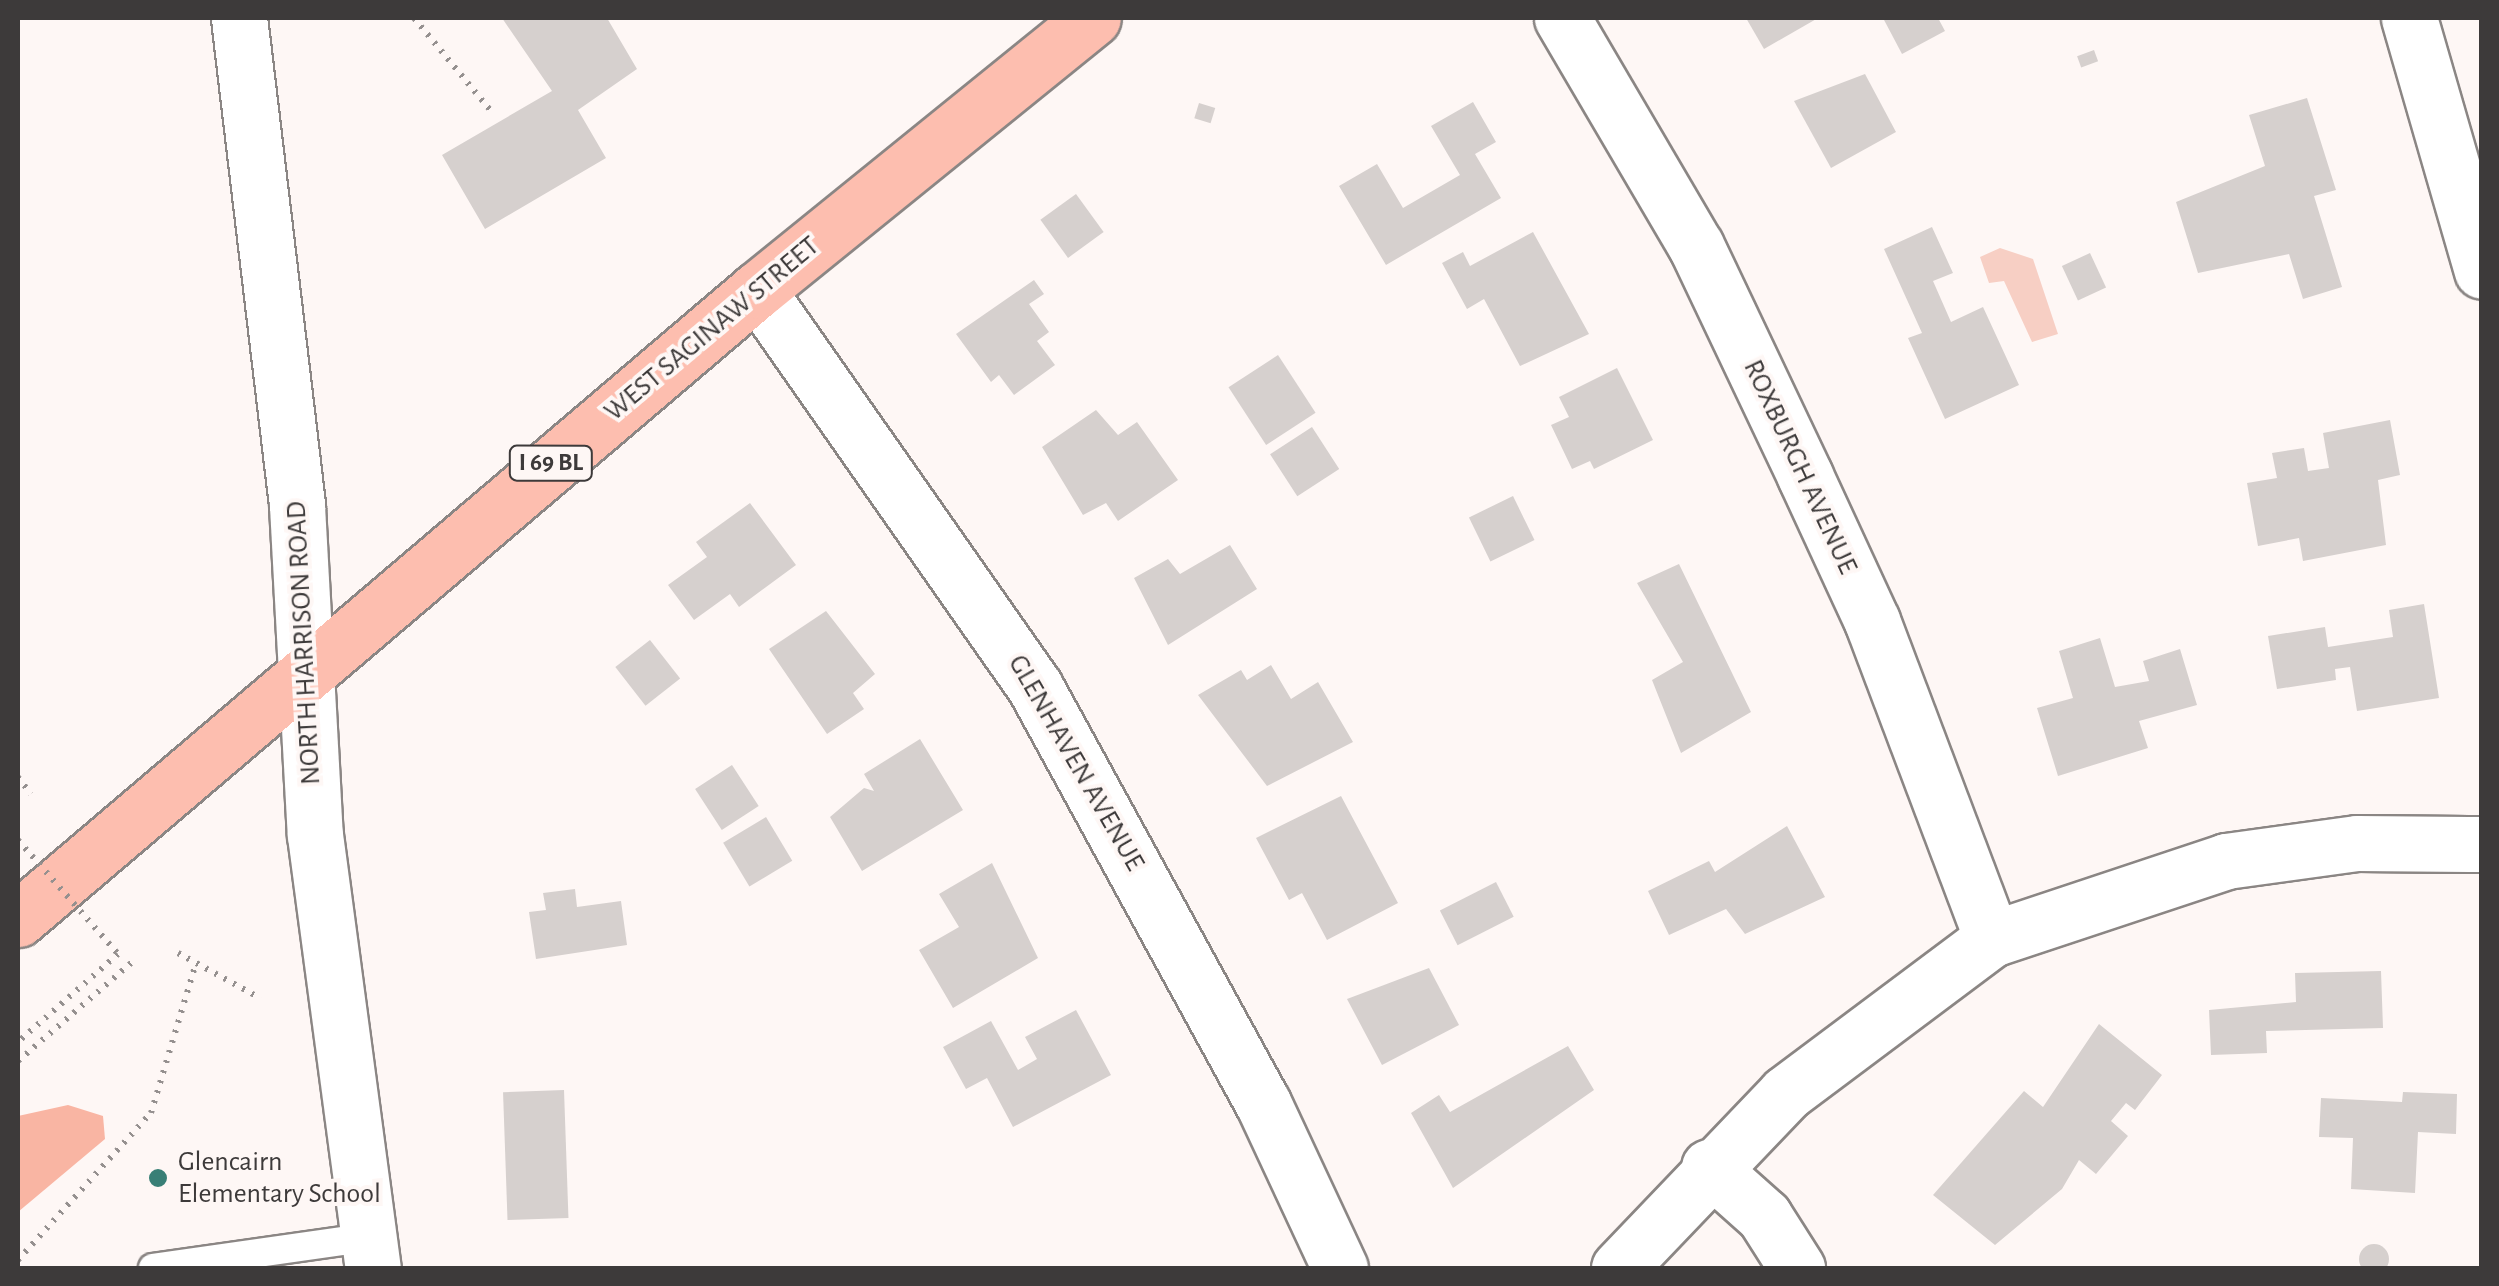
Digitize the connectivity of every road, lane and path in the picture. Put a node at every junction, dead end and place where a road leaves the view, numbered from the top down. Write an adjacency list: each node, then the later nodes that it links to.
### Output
1 (239, 18): 9 (street, NORTH HARRISON ROAD)
2 (414, 18): 6 (path)
3 (1093, 18): 8 (main road, WEST SAGINAW STREET / I 69 BL)
4 (1562, 18): 15 (street, ROXBURGH AVENUE)
5 (2409, 18): 7 (street)
6 (490, 110)
7 (2482, 271)
8 (757, 290): 9 (main road, WEST SAGINAW STREET / I 69 BL); 26 (street, GLENHAVEN AVENUE)
9 (307, 670): 14 (main road, WEST SAGINAW STREET / I 69 BL); 23 (street, NORTH HARRISON ROAD)
10 (18, 777): 11 (path)
11 (31, 794)
12 (18, 840): 20 (path, bridge)
13 (2482, 844): 15 (street)
14 (18, 919)
15 (1992, 939): 22 (street)
16 (178, 953): 17 (path)
17 (196, 963): 19 (path); 24 (path)
18 (131, 964): 21 (path)
19 (260, 998)
20 (18, 1042)
21 (18, 1062)
22 (1709, 1167): 27 (street); 28 (street)
23 (372, 1252): 25 (lane)
24 (18, 1260)
25 (154, 1268)
26 (1340, 1268)
27 (1618, 1268)
28 (1798, 1268)

